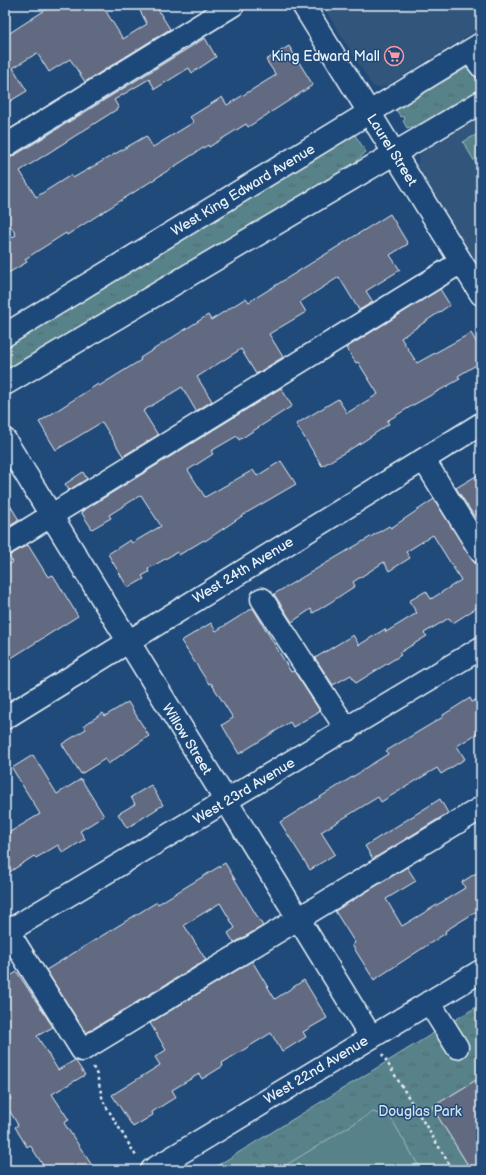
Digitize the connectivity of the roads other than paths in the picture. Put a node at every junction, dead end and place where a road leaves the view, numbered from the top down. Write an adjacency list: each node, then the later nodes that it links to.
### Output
1 (233, 5): 6 (street)
2 (304, 5): 5 (street, Laurel Street)
3 (477, 54): 5 (street, West King Edward Avenue)
4 (481, 102): 7 (street)
5 (370, 113): 7 (street, Laurel Street); 10 (street, West King Edward Avenue)
6 (5, 146)
7 (394, 152): 8 (street, Laurel Street); 11 (street)
8 (461, 262): 9 (street, Laurel Street); 15 (street)
9 (481, 294)
10 (5, 335)
11 (5, 384)
12 (481, 424): 14 (street, West 24th Avenue)
13 (5, 440): 15 (street, Willow Street)
14 (424, 460): 17 (street); 19 (street, West 24th Avenue)
15 (51, 516): 16 (street); 19 (street, Willow Street)
16 (5, 544)
17 (481, 552)
18 (262, 599): 22 (street)
19 (128, 641): 21 (street, West 24th Avenue); 23 (street, Willow Street)
20 (481, 648): 22 (street, West 23rd Avenue)
21 (5, 718)
22 (347, 730): 23 (street, West 23rd Avenue)
23 (226, 802): 25 (street, Willow Street); 26 (street, West 23rd Avenue)
24 (481, 808): 25 (street)
25 (298, 919): 26 (street); 29 (street, Willow Street)
26 (6, 930)
27 (481, 971): 28 (street, West 22nd Avenue)
28 (429, 1002): 29 (street, West 22nd Avenue); 30 (street)
29 (371, 1037): 31 (street, West 22nd Avenue)
30 (457, 1046)
31 (152, 1170)

